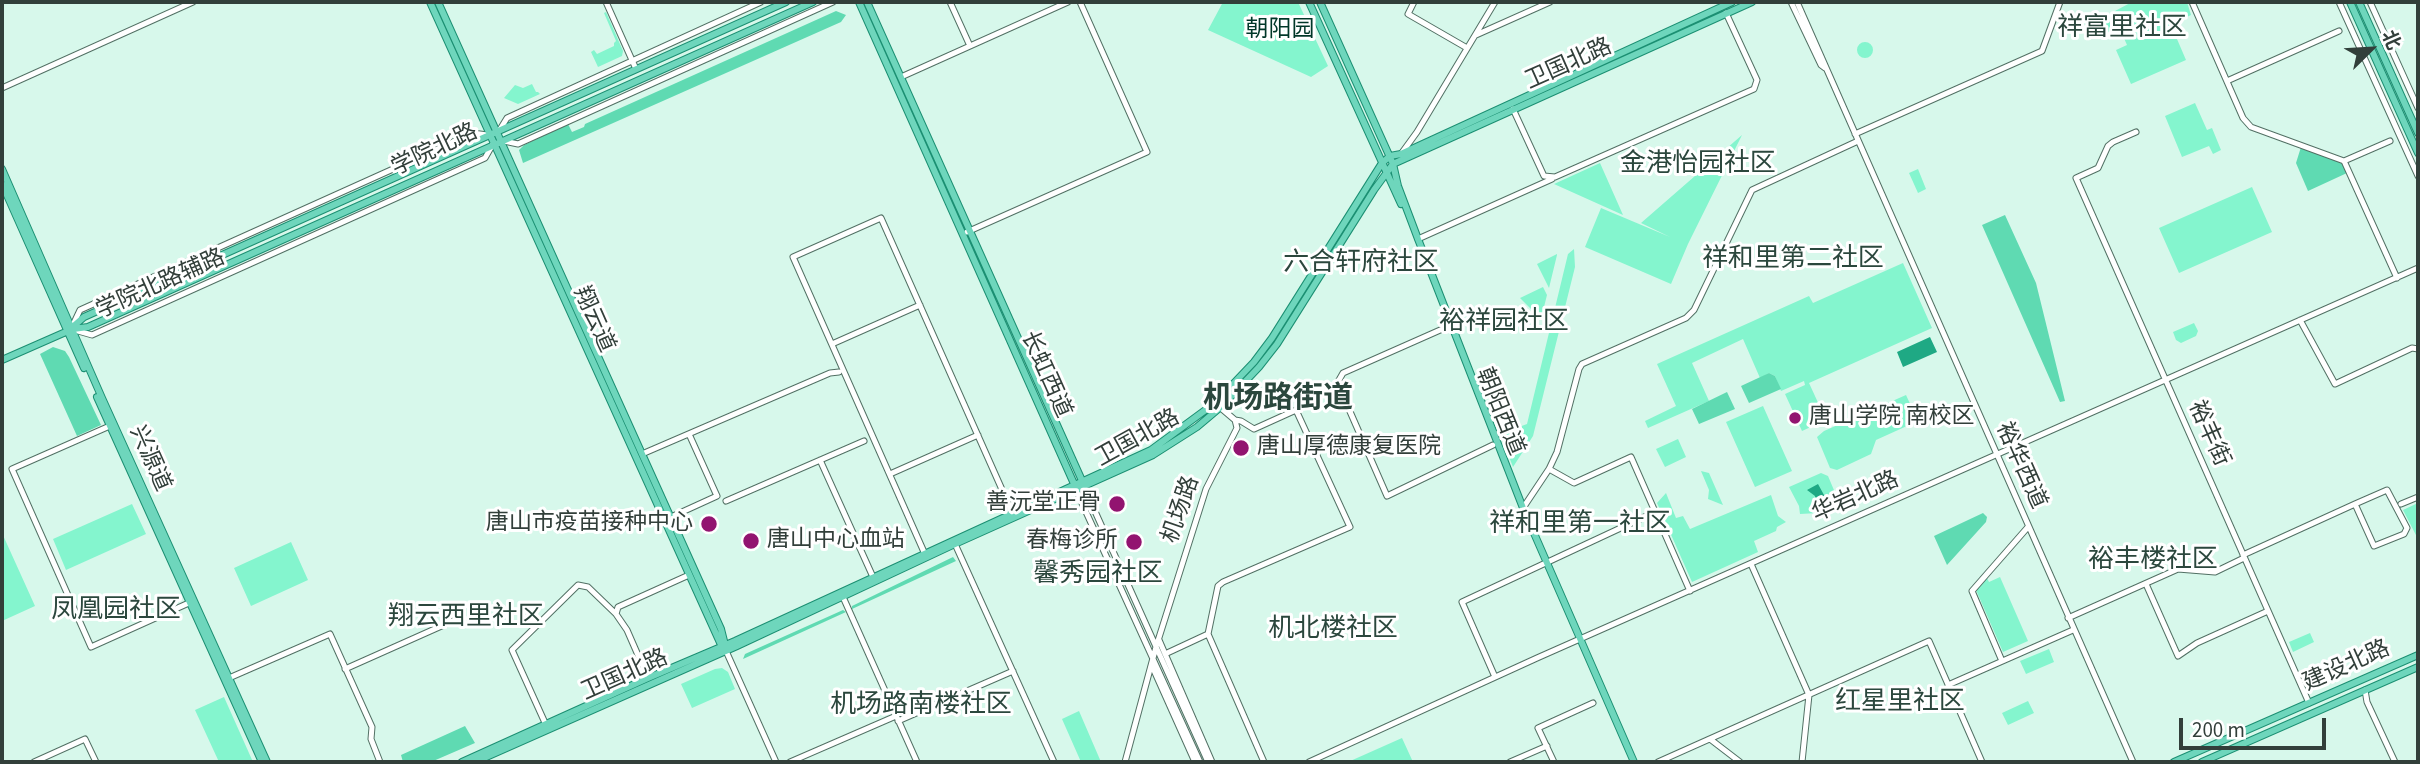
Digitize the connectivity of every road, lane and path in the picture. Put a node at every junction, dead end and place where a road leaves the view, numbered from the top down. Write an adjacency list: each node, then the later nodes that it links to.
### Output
1 (193, 2): 46 (street)
2 (430, 2): 52 (main road, 翔云道)
3 (438, 2): 52 (main road, 翔云道)
4 (606, 2): 37 (street)
5 (786, 2): 30 (main road, 学院北路)
6 (813, 2): 38 (main road, 学院北路)
7 (833, 2): 41 (street)
8 (859, 2): 68 (main road, 长虹西道)
9 (867, 2): 42 (main road, 长虹西道)
10 (950, 2): 34 (street)
11 (1068, 2): 34 (street)
12 (1080, 2): 68 (street)
13 (1309, 2): 59 (main road, 朝阳西道)
14 (1320, 2): 57 (main road, 朝阳西道)
15 (1414, 2): 35 (street)
16 (1495, 2): 32 (street)
17 (1549, 2): 32 (street)
18 (1732, 2): 56 (main road, 卫国北路)
19 (1752, 2): 29 (main road, 卫国北路)
20 (1791, 2): 39 (street, 裕华西道)
21 (1797, 2): 39 (street, 裕华西道)
22 (2060, 2): 51 (street)
23 (2192, 2): 43 (street)
24 (2339, 2): 64 (street)
25 (2350, 2): 55 (main road)
26 (2359, 2): 45 (main road)
27 (2370, 2): 44 (street)
28 (759, 3): 30 (street); 33 (street)
29 (1726, 13): 48 (main road, 卫国北路); 65 (street)
30 (757, 14): 36 (main road, 学院北路)
31 (2339, 31): 43 (street)
32 (1475, 35): 35 (street)
33 (666, 45): 36 (street); 37 (street)
34 (970, 46): 42 (street)
35 (1467, 48): 56 (street)
36 (670, 54): 38 (main road); 40 (main road, 学院北路)
37 (632, 60): 40 (street); 52 (street)
38 (674, 63): 41 (street); 52 (main road, 学院北路)
39 (1825, 68): 51 (street, 裕华西道)
40 (636, 69): 52 (main road, 学院北路)
41 (678, 71): 52 (street)
42 (901, 77): 68 (main road, 长虹西道)
43 (2227, 81): 58 (street)
44 (2406, 81): 45 (street); 47 (street)
45 (2397, 86): 50 (main road)
46 (2, 88)
47 (2418, 108)
48 (1513, 109): 60 (main road, 卫国北路); 65 (street)
49 (2136, 132): 88 (street, 裕丰街)
50 (2418, 133)
51 (1855, 134): 53 (street, 裕华西道)
52 (496, 138): 62 (main road, 学院北路); 66 (street, 学院北路辅路); 69 (street, 学院北路辅路); 71 (main road, 学院北路); 96 (main road, 翔云道); 117 (main road, 翔云道)
53 (1858, 141): 97 (street, 裕华西道); 99 (street)
54 (2390, 141): 58 (street)
55 (2418, 153)
56 (1401, 154): 57 (main road, 卫国北路)
57 (1390, 156): 59 (main road, 卫国北路); 60 (main road, 朝阳西道)
58 (2344, 161): 76 (street)
59 (1382, 163): 63 (main road, 朝阳西道); 89 (main road, 卫国北路)
60 (1393, 164): 63 (main road, 卫国北路); 70 (main road, 朝阳西道)
61 (2, 169): 83 (main road, 兴源道)
62 (436, 171): 66 (street); 72 (main road, 学院北路)
63 (1387, 172): 82 (main road, 朝阳西道); 89 (main road, 卫国北路)
64 (2418, 176)
65 (1555, 177): 70 (street)
66 (439, 178): 73 (street, 学院北路辅路)
67 (2, 184): 83 (main road, 兴源道)
68 (966, 232): 101 (main road, 长虹西道); 102 (main road, 长虹西道)
69 (238, 238): 71 (street); 75 (street, 学院北路辅路)
70 (1418, 239): 107 (main road, 朝阳西道)
71 (242, 247): 72 (main road); 77 (main road, 学院北路)
72 (246, 256): 73 (street); 78 (main road, 学院北路)
73 (249, 264): 79 (street, 学院北路辅路)
74 (2418, 268): 76 (street, 华岩北路)
75 (148, 278): 77 (street); 83 (street, 学院北路辅路)
76 (2397, 278): 81 (street, 华岩北路)
77 (151, 288): 83 (main road, 学院北路)
78 (155, 296): 79 (street); 83 (main road, 学院北路)
79 (158, 304): 83 (street, 学院北路辅路)
80 (920, 306): 84 (street); 84 (street); 93 (street)
81 (2300, 320): 85 (street); 88 (street, 华岩北路)
82 (1447, 327): 95 (main road, 朝阳西道); 95 (street)
83 (69, 330): 86 (main road, 学院北路); 91 (main road, 兴源道)
84 (832, 344): 100 (street)
85 (2418, 349)
86 (2, 360)
87 (839, 372): 92 (street)
88 (2164, 379): 97 (street, 华岩北路); 114 (street, 裕丰街)
89 (1219, 405): 90 (street); 101 (main road, 卫国北路)
90 (1235, 420): 128 (street); 130 (street, 机场路)
91 (111, 425): 122 (main road, 兴源道); 122 (street)
92 (689, 434): 96 (street); 110 (street)
93 (978, 435): 100 (street); 108 (street)
94 (864, 441): 98 (street)
95 (1493, 445): 115 (main road, 朝阳西道)
96 (642, 454): 110 (main road, 翔云道)
97 (1996, 454): 111 (street, 裕华西道); 116 (street, 华岩北路)
98 (820, 460): 104 (street); 118 (street)
99 (1549, 469): 107 (street); 109 (street)
100 (890, 474): 113 (street)
101 (1083, 484): 102 (main road, 卫国北路); 130 (street, 长虹西道)
102 (1075, 487): 108 (main road, 卫国北路); 112 (main road, 卫国北路); 134 (street, 长虹西道)
103 (2418, 497): 106 (street)
104 (726, 501)
105 (2355, 504): 105 (street); 114 (street)
106 (2401, 505)
107 (1523, 508): 115 (main road, 朝阳西道)
108 (1012, 512): 113 (main road, 卫国北路)
109 (1655, 512): 115 (street); 120 (street)
110 (671, 517): 131 (main road, 翔云道)
111 (2028, 527): 125 (street, 裕华西道); 135 (street)
112 (955, 544): 121 (main road, 卫国北路); 138 (street)
113 (924, 552): 118 (main road, 卫国北路)
114 (2244, 556): 119 (street); 123 (street, 裕丰街)
115 (1545, 563): 129 (main road, 朝阳西道); 140 (street)
116 (1751, 564): 120 (street, 华岩北路); 144 (street)
117 (688, 575): 124 (street); 131 (main road, 翔云道)
118 (873, 577): 131 (main road, 卫国北路)
119 (2146, 584): 123 (street); 125 (street)
120 (1690, 591): 129 (street, 华岩北路)
121 (843, 597): 131 (main road, 卫国北路); 147 (street)
122 (192, 602): 141 (main road, 兴源道); 153 (main road, 兴源道)
123 (2268, 611): 145 (street, 裕丰街)
124 (616, 614): 139 (street); 148 (street)
125 (2068, 618): 127 (street, 裕华西道)
126 (455, 621): 137 (street)
127 (2073, 630): 135 (street); 173 (street, 裕华西道)
128 (1208, 635): 132 (street); 164 (street)
129 (1579, 640): 140 (street, 华岩北路); 168 (main road, 朝阳西道)
130 (1158, 644): 132 (street); 134 (street, 机场路); 163 (street, 长虹西道)
131 (724, 647): 139 (main road, 卫国北路); 156 (main road, 卫国北路); 157 (street, 翔云道)
132 (1165, 654): 163 (street)
133 (2418, 655): 145 (main road, 建设北路)
134 (1153, 662): 161 (street, 机场路); 162 (street, 长虹西道)
135 (2002, 662): 142 (street)
136 (2418, 667): 143 (main road, 建设北路)
137 (345, 669): 141 (street); 154 (street)
138 (1013, 671): 147 (street); 160 (street)
139 (648, 677): 148 (main road, 卫国北路)
140 (1495, 677): 165 (street, 华岩北路)
141 (229, 678): 153 (main road, 兴源道)
142 (1948, 685): 144 (street); 172 (street)
143 (2365, 690): 175 (main road, 建设北路); 176 (street)
144 (1809, 695): 149 (street); 171 (street)
145 (2309, 703): 174 (main road, 建设北路)
146 (1593, 704): 150 (street)
147 (897, 718): 158 (street); 159 (street)
148 (545, 724): 155 (main road, 卫国北路)
149 (1710, 739): 169 (street); 170 (street)
150 (1547, 746): 166 (street); 167 (street)
151 (34, 762): 152 (street)
152 (96, 762)
153 (264, 762)
154 (380, 762)
155 (461, 762)
156 (475, 762)
157 (776, 762)
158 (790, 762)
159 (917, 762)
160 (1054, 762)
161 (1125, 762)
162 (1197, 762)
163 (1210, 762)
164 (1264, 762)
165 (1309, 762)
166 (1510, 762)
167 (1554, 762)
168 (1634, 762)
169 (1658, 762)
170 (1740, 762)
171 (1802, 762)
172 (1982, 762)
173 (2133, 762)
174 (2174, 762)
175 (2202, 762)
176 (2395, 762)

